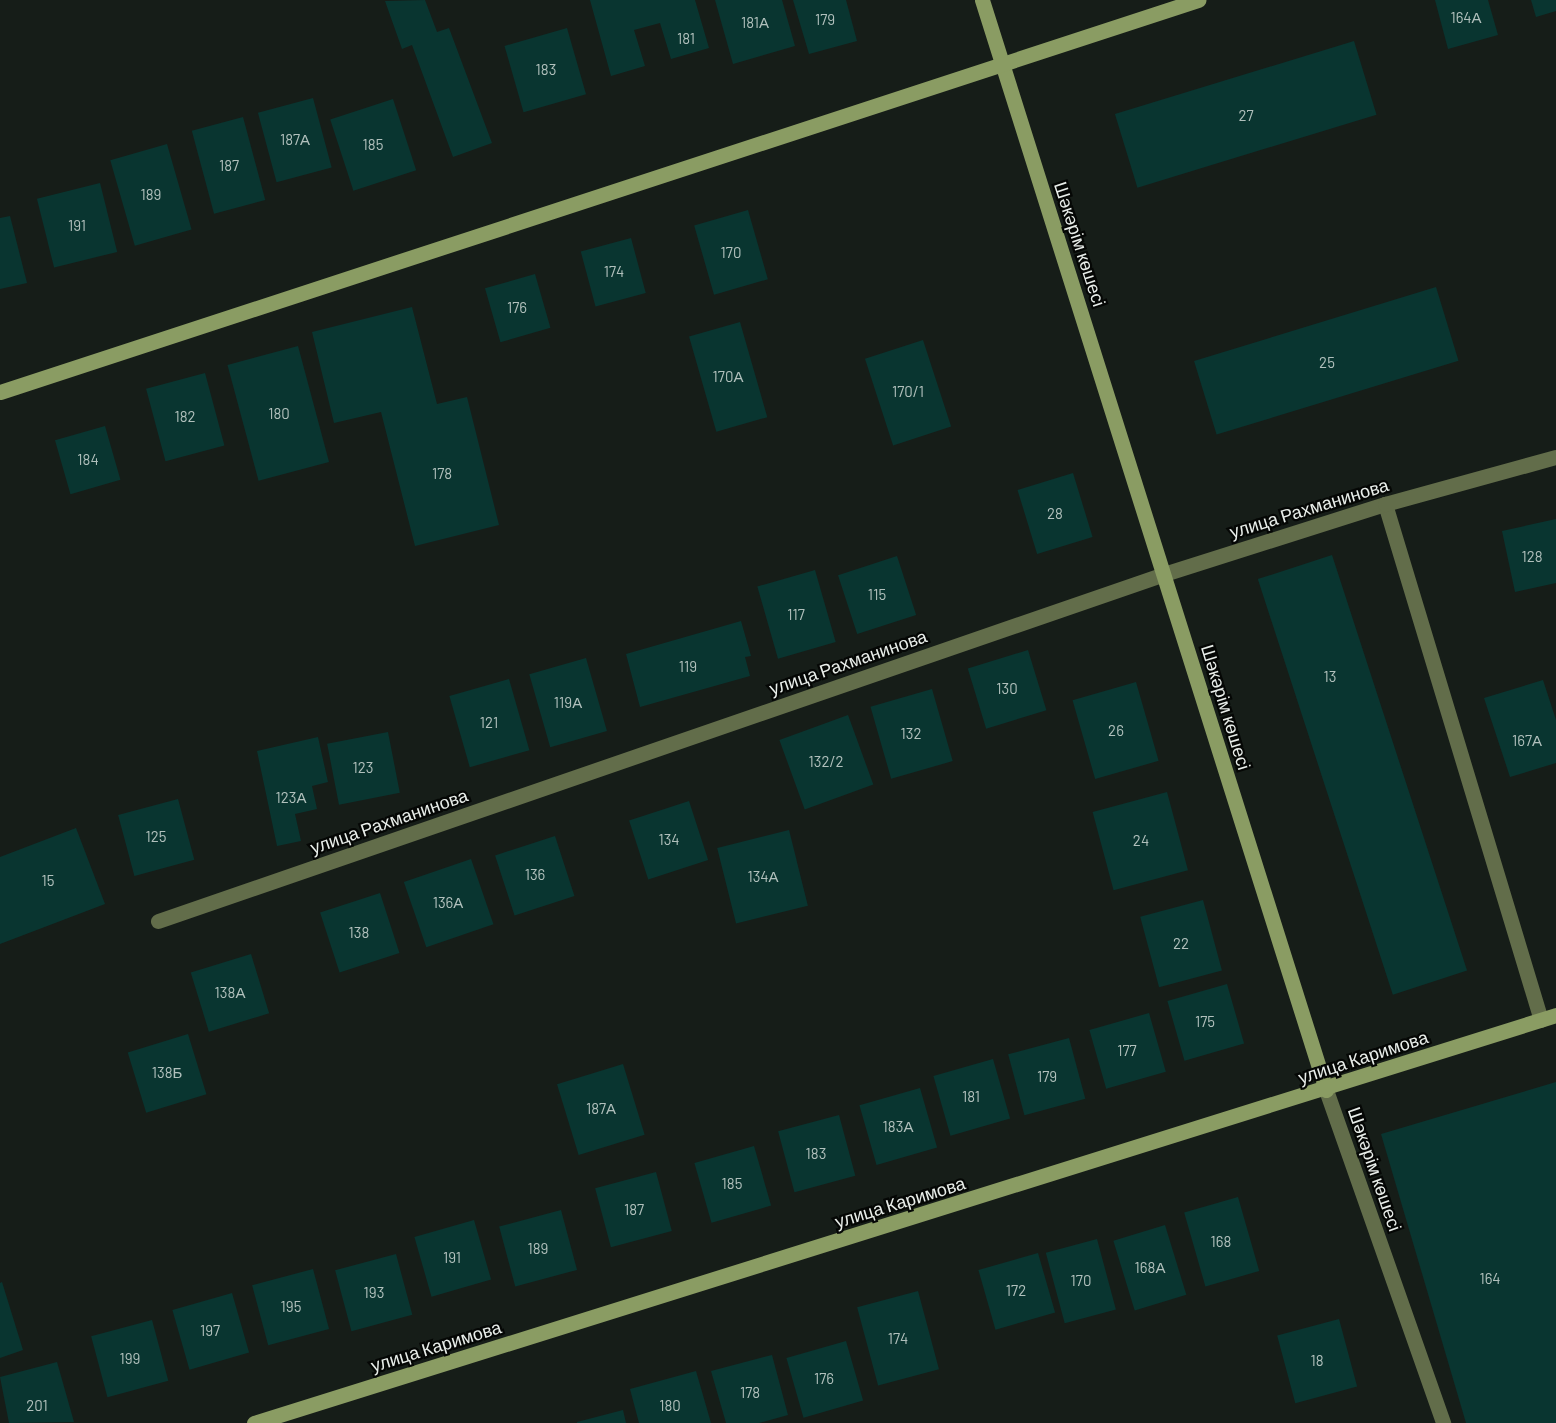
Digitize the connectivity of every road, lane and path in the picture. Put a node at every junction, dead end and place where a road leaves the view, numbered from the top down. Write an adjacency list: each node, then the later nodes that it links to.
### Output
1 (982, 0): 3 (street, Шәкәрім көшесі)
2 (1198, 0): 3 (street)
3 (1003, 66): 4 (street); 7 (street, Шәкәрім көшесі)
4 (0, 392)
5 (1556, 457): 6 (street, улица Рахманинова)
6 (1385, 504): 7 (street, улица Рахманинова); 9 (street)
7 (1164, 574): 8 (street, улица Рахманинова); 10 (street, Шәкәрім көшесі)
8 (158, 921)
9 (1549, 1018): 10 (street, улица Каримова)
10 (1326, 1089): 11 (street, улица Каримова); 12 (street, Шәкәрім көшесі)
11 (254, 1423)
12 (1443, 1423)

